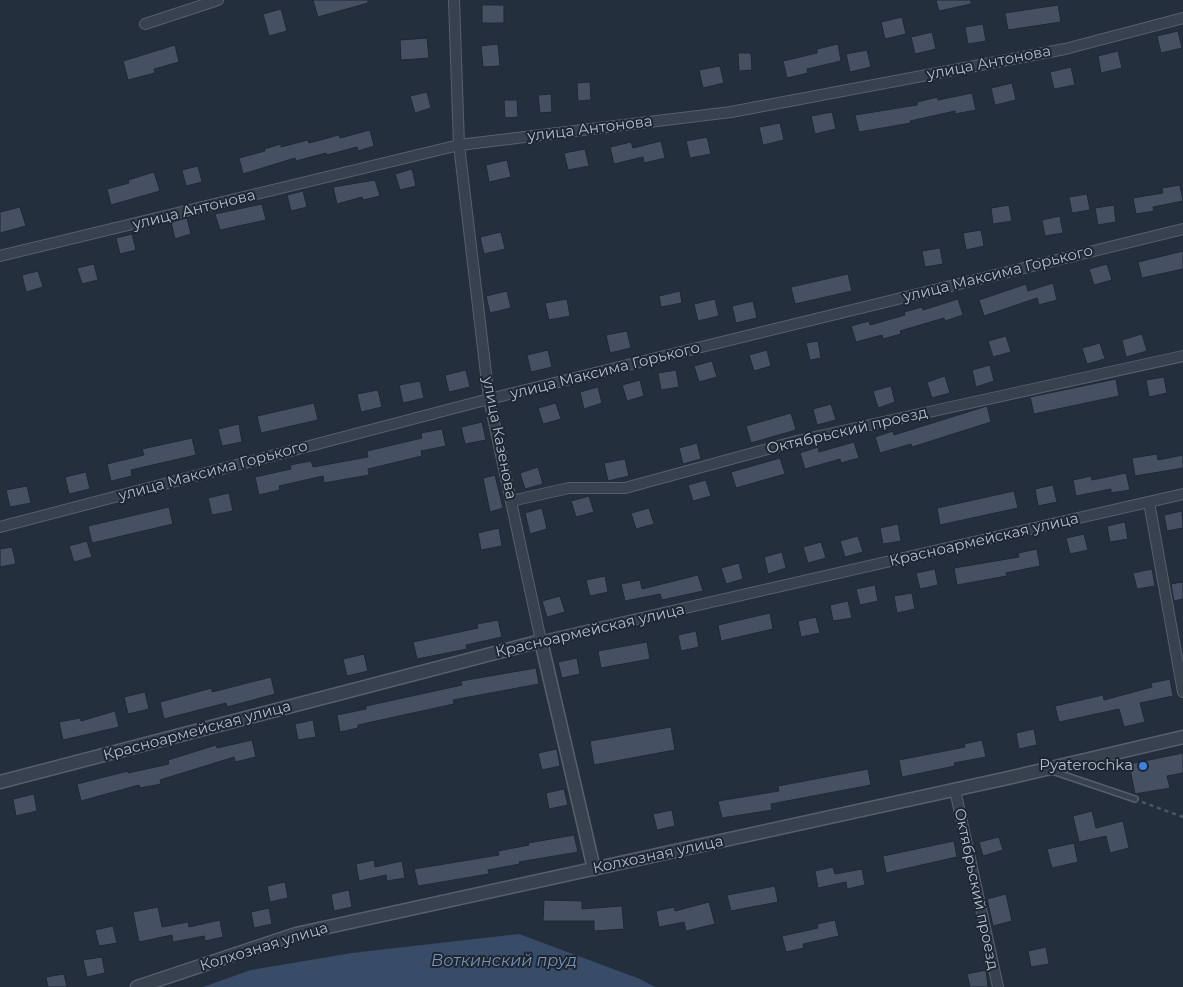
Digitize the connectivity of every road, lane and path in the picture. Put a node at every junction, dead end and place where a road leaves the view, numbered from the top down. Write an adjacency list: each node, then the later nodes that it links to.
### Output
1 (218, 0): 4 (street)
2 (454, 0): 5 (street, улица Казенова)
3 (1183, 18): 5 (street, улица Антонова)
4 (145, 24)
5 (460, 145): 7 (street, улица Антонова); 9 (street, улица Казенова)
6 (1183, 229): 9 (street, улица Максима Горького)
7 (0, 256)
8 (1183, 356): 11 (street, Октябрьский проезд)
9 (489, 399): 11 (street, улица Казенова); 13 (street, улица Максима Горького)
10 (1183, 494): 12 (street, Красноармейская улица)
11 (511, 501): 14 (street, улица Казенова)
12 (1149, 502): 14 (street, Красноармейская улица); 15 (street)
13 (0, 527)
14 (541, 641): 18 (street, Красноармейская улица); 22 (street, улица Казенова)
15 (1183, 692)
16 (1183, 737): 17 (street, Колхозная улица)
17 (1047, 769): 19 (street, Колхозная улица); 20 (lane)
18 (0, 782)
19 (955, 790): 22 (street, Колхозная улица); 24 (street, Октябрьский проезд)
20 (1135, 799): 21 (path)
21 (1183, 817)
22 (594, 869): 23 (street, Колхозная улица)
23 (137, 987)
24 (998, 987)

